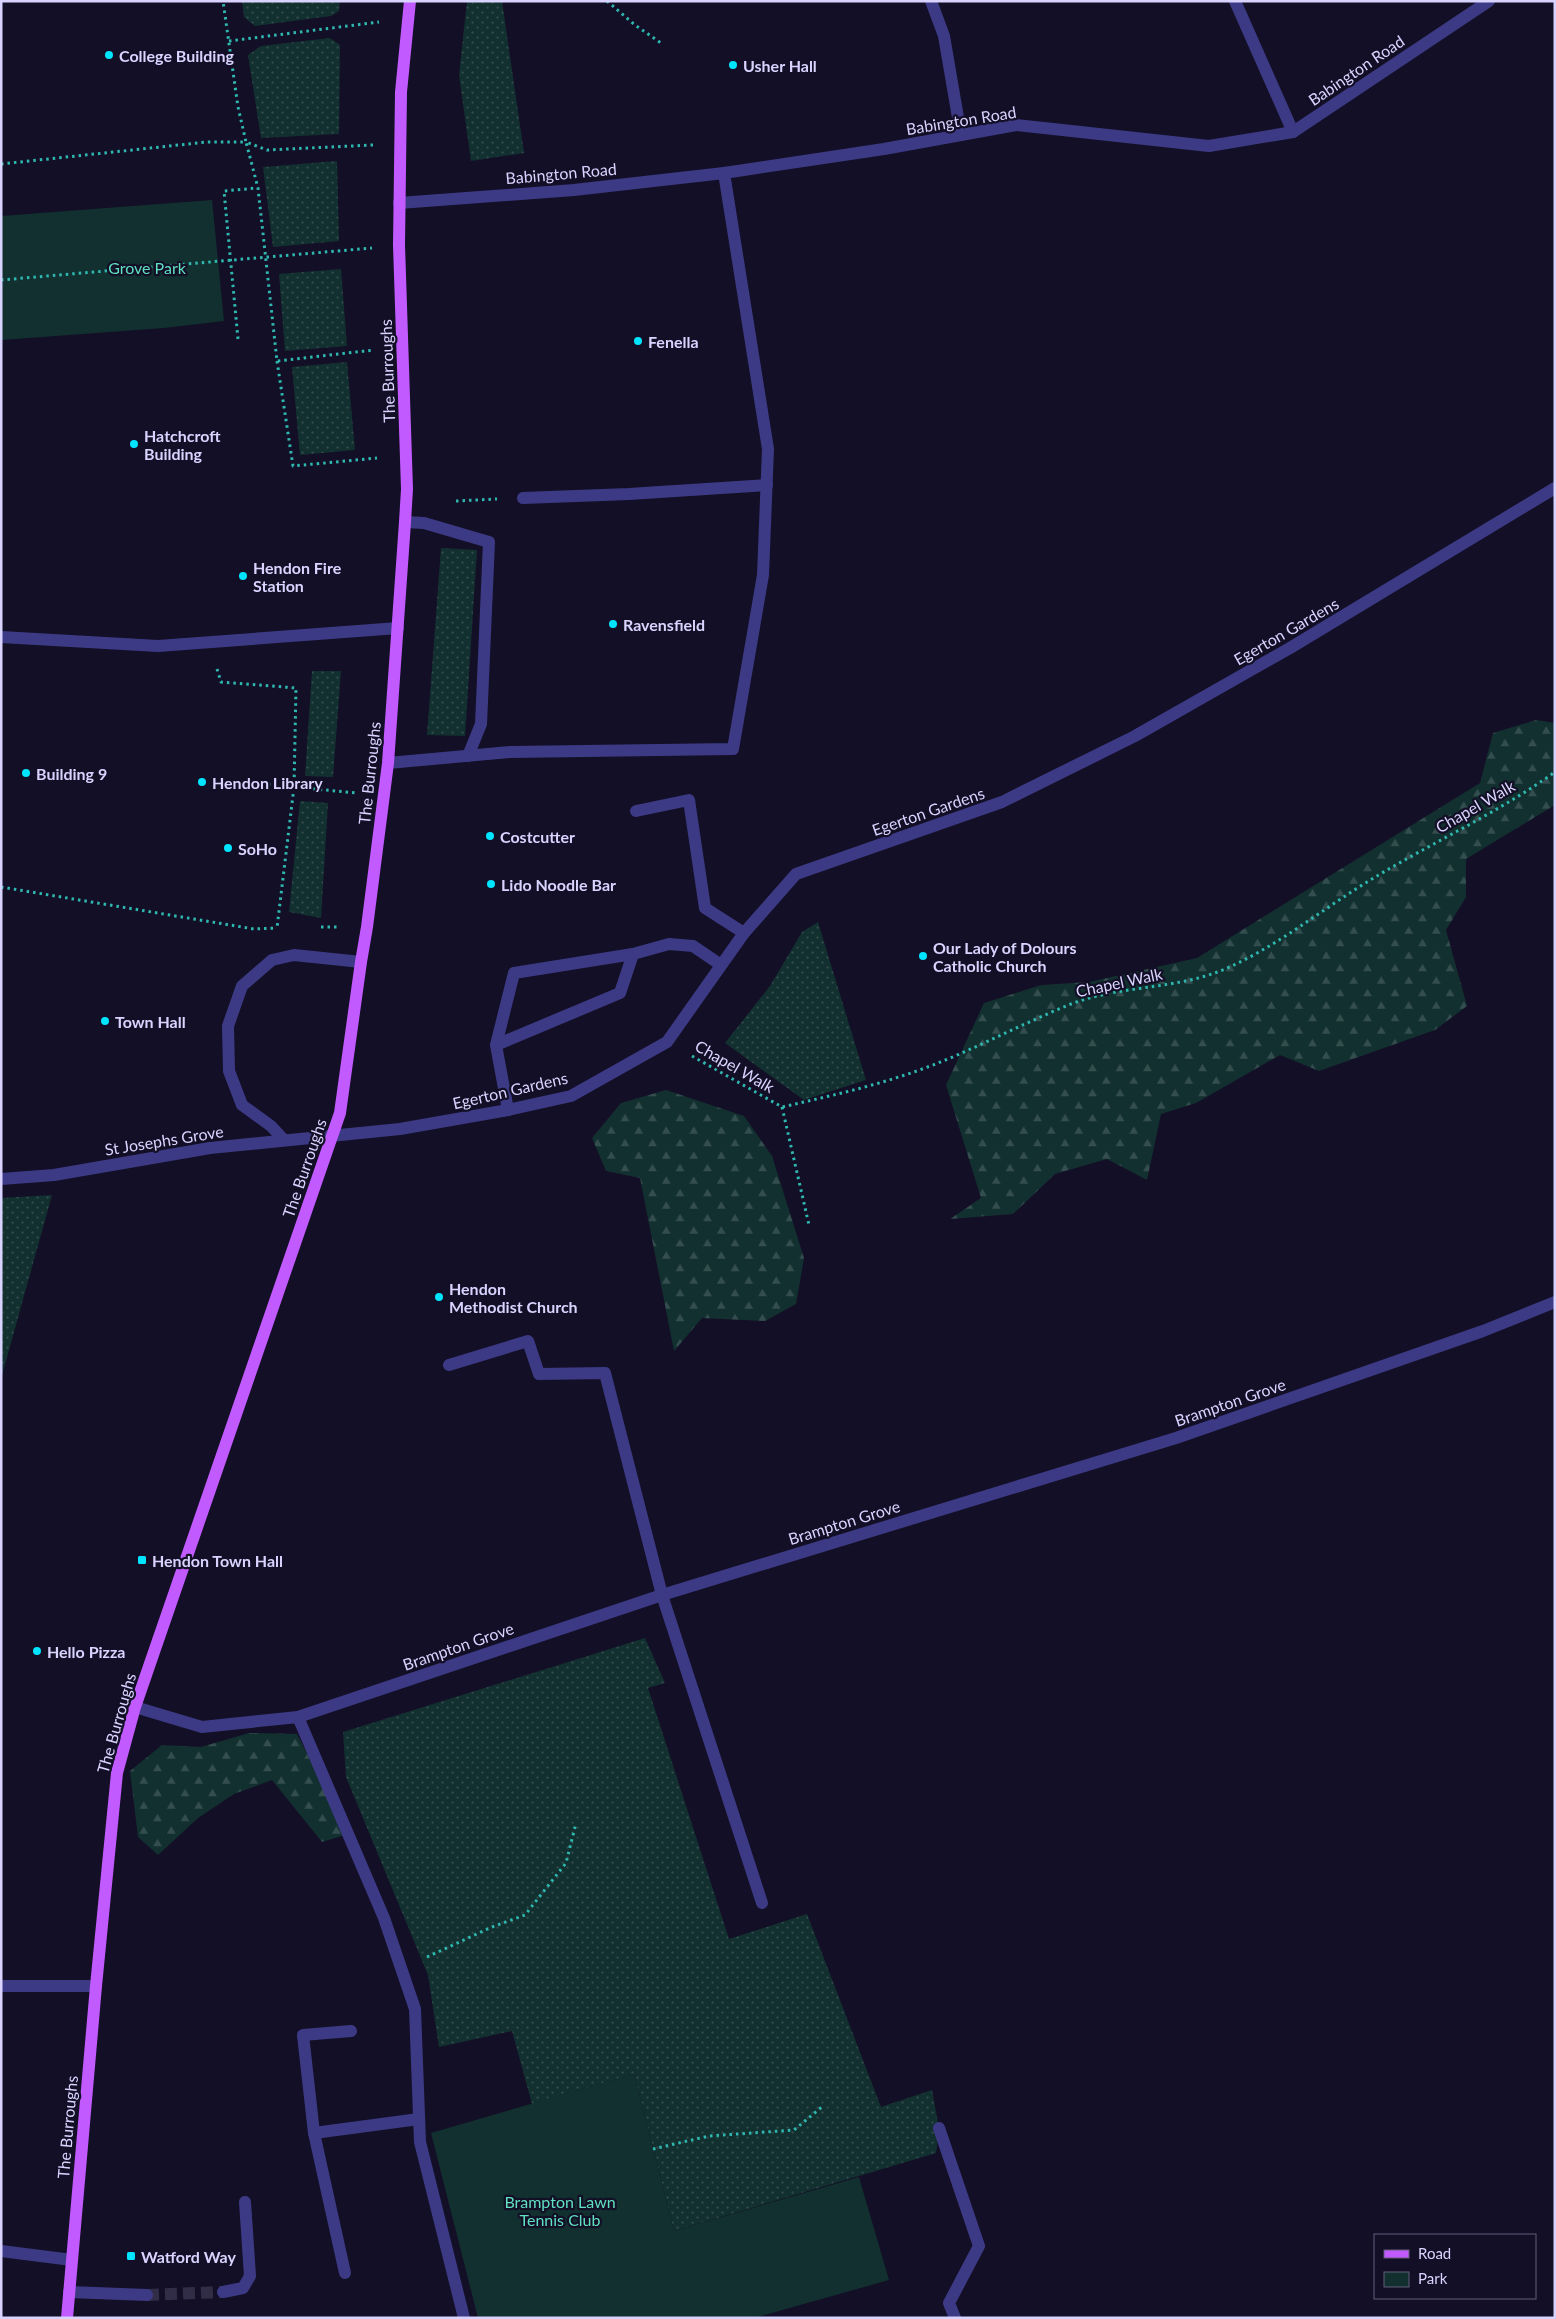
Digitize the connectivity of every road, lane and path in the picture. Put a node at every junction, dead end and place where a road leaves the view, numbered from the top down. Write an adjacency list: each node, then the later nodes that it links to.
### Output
1 (223, 1): 8 (path)
2 (410, 1): 7 (main road, The Burroughs)
3 (606, 1): 9 (path)
4 (931, 1): 11 (street)
5 (1235, 1): 10 (street)
6 (1489, 1): 10 (street, Babington Road)
7 (407, 19): 8 (path); 13 (main road, The Burroughs)
8 (229, 41): 12 (path)
9 (661, 43)
10 (1293, 132): 11 (street, Babington Road)
11 (960, 135): 15 (street, Babington Road)
12 (246, 142): 13 (path); 14 (path); 16 (path)
13 (400, 144): 17 (main road, The Burroughs)
14 (1, 164)
15 (724, 173): 17 (street, Babington Road); 26 (street)
16 (258, 188): 19 (path); 20 (path)
17 (399, 203): 18 (main road, The Burroughs)
18 (399, 245): 19 (path); 23 (main road, The Burroughs)
19 (266, 258): 20 (path); 24 (path)
20 (232, 261): 21 (path); 22 (path)
21 (1, 280)
22 (238, 339)
23 (402, 347): 24 (path); 25 (main road, The Burroughs)
24 (277, 361): 25 (path)
25 (405, 455): 30 (main road, The Burroughs)
26 (767, 485): 28 (street); 34 (street)
27 (1555, 488): 46 (street, Egerton Gardens)
28 (523, 498): 29 (path)
29 (452, 501)
30 (405, 522): 31 (main road, The Burroughs); 34 (street)
31 (398, 628): 33 (street); 35 (main road, The Burroughs)
32 (1, 637): 33 (street)
33 (209, 642): 38 (path)
34 (468, 756): 35 (street)
35 (388, 763): 39 (main road, The Burroughs)
36 (1555, 772): 52 (path, Chapel Walk)
37 (256, 784): 38 (path)
38 (294, 787): 39 (path); 44 (path)
39 (384, 795): 43 (main road, The Burroughs)
40 (636, 811): 46 (street)
41 (1, 887): 44 (path)
42 (313, 927): 43 (path)
43 (367, 927): 48 (main road, The Burroughs)
44 (277, 928): 45 (path)
45 (286, 928)
46 (744, 932): 49 (street, Egerton Gardens)
47 (633, 954): 49 (street); 51 (street); 51 (street)
48 (360, 962): 54 (main road, The Burroughs); 55 (street)
49 (721, 965): 50 (street, Egerton Gardens)
50 (667, 1042): 52 (path, Chapel Walk); 53 (street, Egerton Gardens)
51 (496, 1045): 53 (street)
52 (782, 1107): 57 (path)
53 (508, 1110): 54 (street, Egerton Gardens)
54 (333, 1135): 55 (street, St Josephs Grove); 61 (main road, The Burroughs)
55 (284, 1140): 56 (street, St Josephs Grove)
56 (1, 1179)
57 (809, 1225)
58 (1555, 1302): 60 (street, Brampton Grove)
59 (448, 1365): 60 (street)
60 (662, 1595): 62 (street, Brampton Grove); 64 (street)
61 (135, 1707): 62 (street, Brampton Grove); 67 (main road, The Burroughs)
62 (298, 1717): 65 (street)
63 (576, 1823): 65 (path)
64 (762, 1903)
65 (401, 1969): 70 (street)
66 (1, 1986): 67 (street)
67 (96, 1986): 76 (main road, The Burroughs)
68 (351, 2031): 72 (street)
69 (824, 2106): 73 (path)
70 (419, 2119): 72 (street); 82 (street)
71 (939, 2128): 83 (street)
72 (314, 2133): 77 (street)
73 (653, 2149)
74 (245, 2202): 79 (street)
75 (1, 2251): 76 (street)
76 (72, 2260): 78 (main road, The Burroughs)
77 (345, 2273)
78 (69, 2292): 80 (street); 81 (main road, The Burroughs)
79 (223, 2292)
80 (147, 2295)
81 (66, 2318)
82 (464, 2318)
83 (955, 2318)

